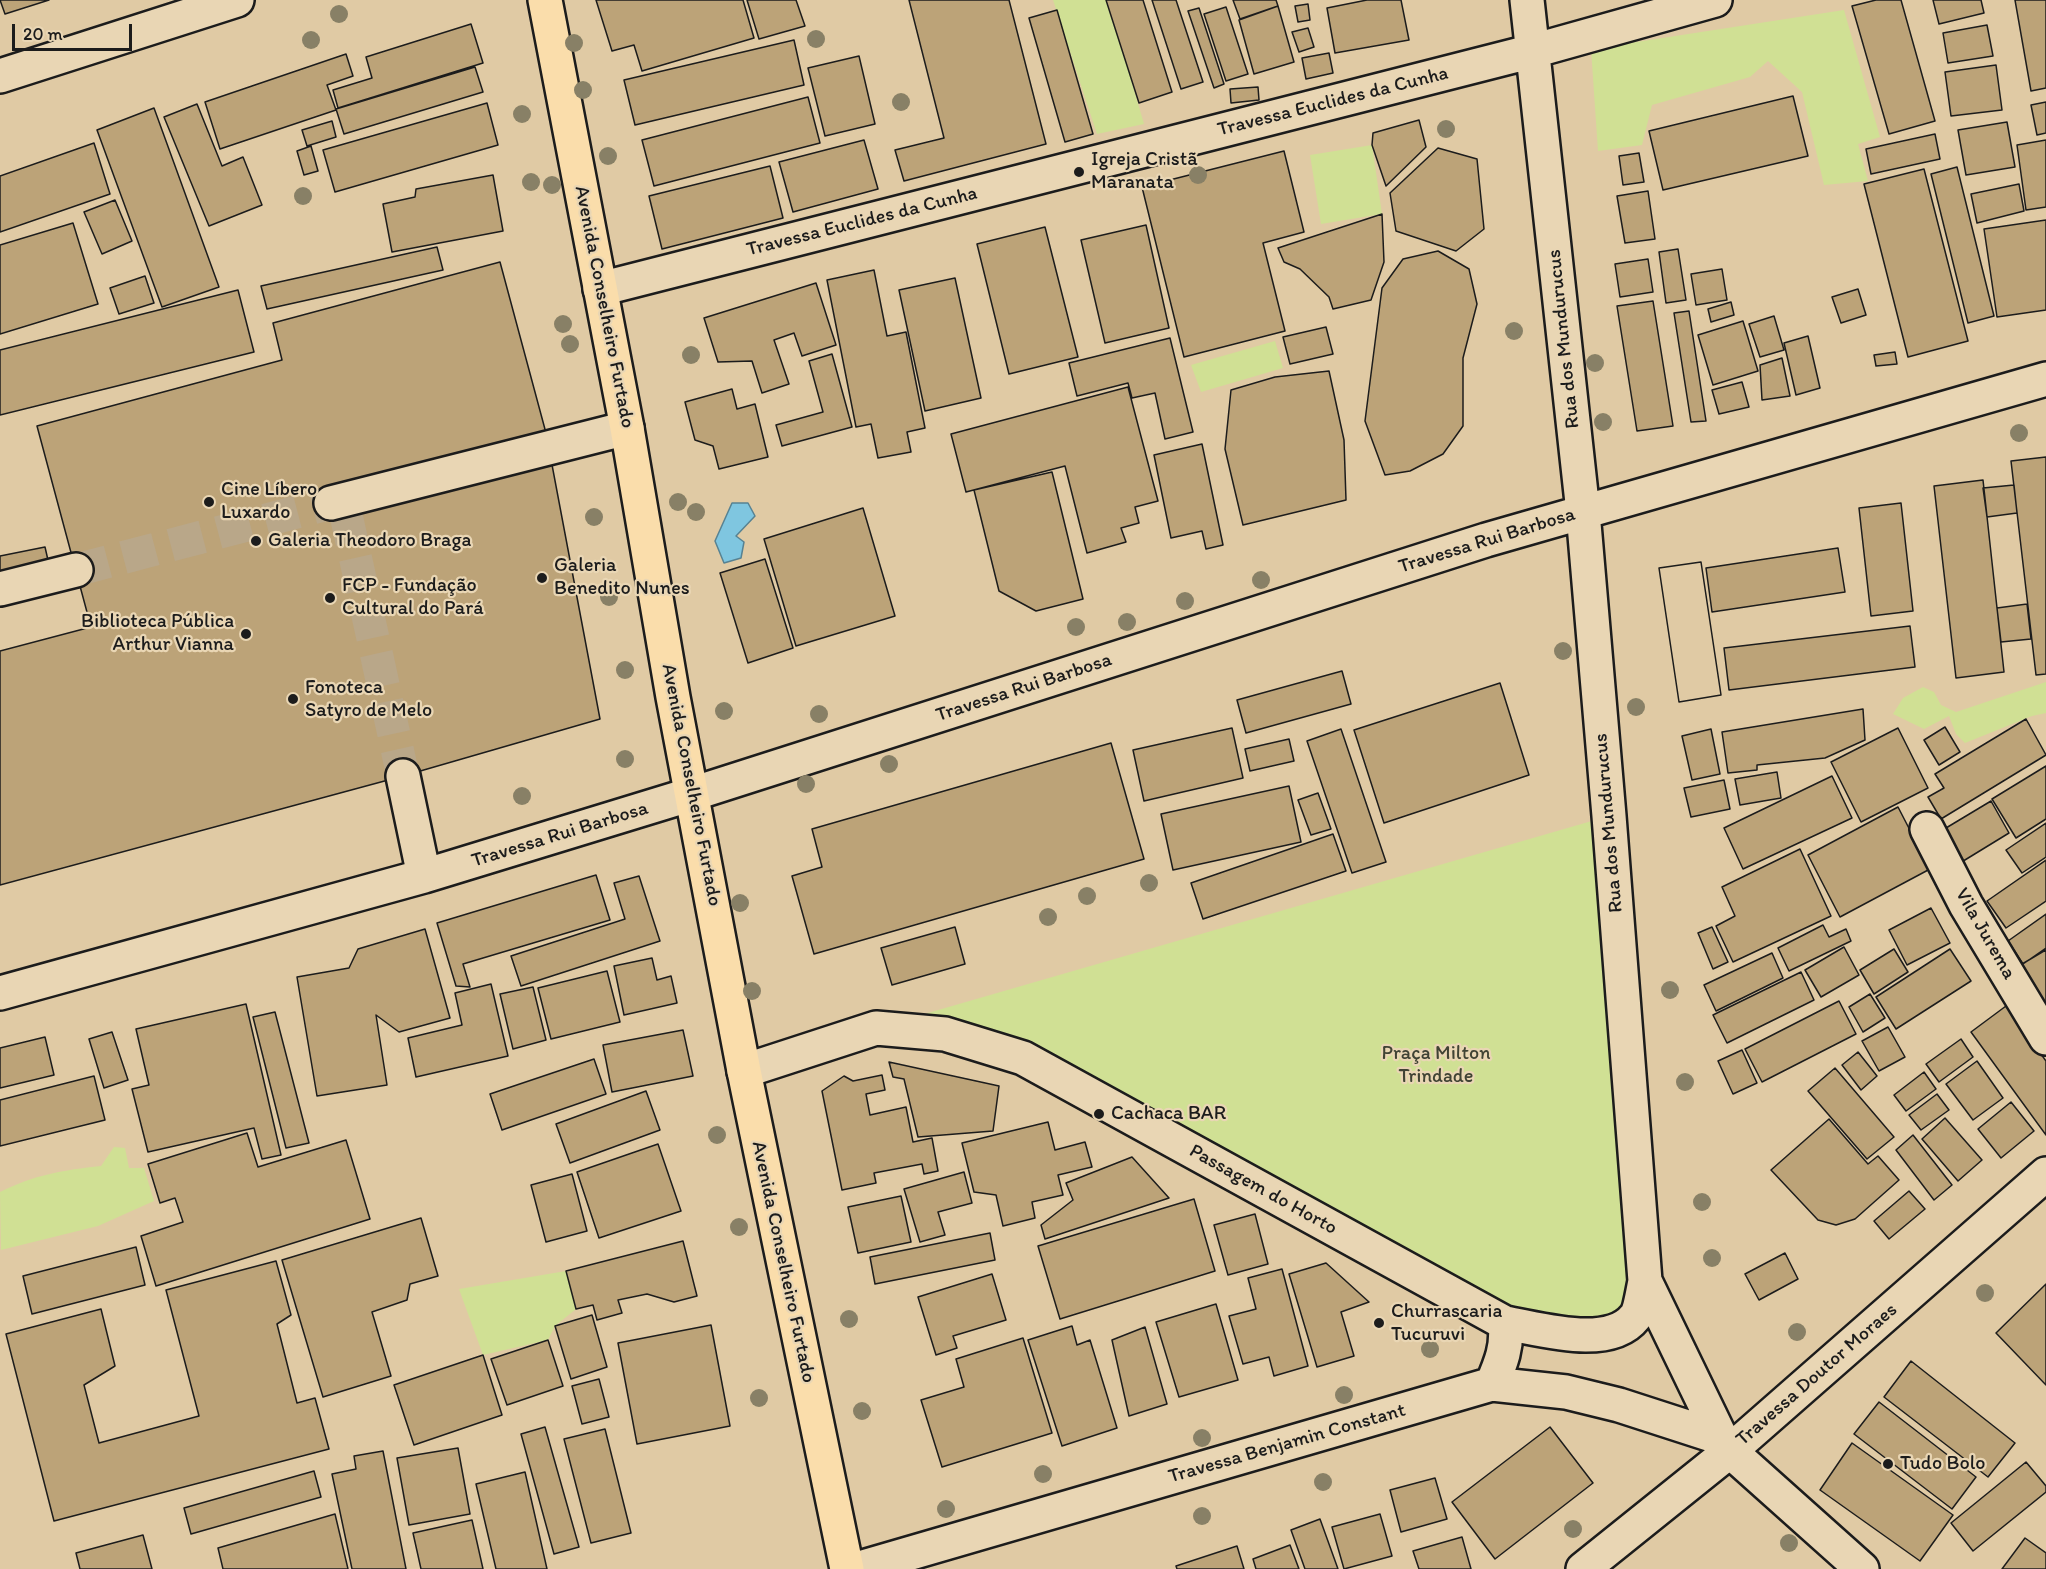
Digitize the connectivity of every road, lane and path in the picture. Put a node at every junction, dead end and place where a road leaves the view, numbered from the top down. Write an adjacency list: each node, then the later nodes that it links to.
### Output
1 (237, 0): 6 (street)
2 (545, 0): 7 (main road, Avenida Conselheiro Furtado)
3 (1527, 0): 5 (street, Rua dos Mundurucus)
4 (1715, 0): 5 (street, Travessa Euclides da Cunha)
5 (1533, 51): 7 (street, Travessa Euclides da Cunha); 11 (street, Rua dos Mundurucus)
6 (0, 75)
7 (600, 289): 9 (main road, Avenida Conselheiro Furtado)
8 (2046, 379): 11 (street, Travessa Rui Barbosa)
9 (627, 428): 10 (street); 15 (main road, Avenida Conselheiro Furtado)
10 (340, 504)
11 (1583, 512): 15 (street, Travessa Rui Barbosa); 22 (street, Rua dos Mundurucus)
12 (76, 570): 13 (street)
13 (0, 589)
14 (404, 776): 17 (street)
15 (692, 794): 17 (street, Travessa Rui Barbosa); 20 (main road, Avenida Conselheiro Furtado)
16 (1927, 829): 19 (street, Vila Jurema)
17 (424, 876): 18 (street, Travessa Rui Barbosa)
18 (0, 993)
19 (2046, 1038)
20 (744, 1071): 23 (street, Passagem do Horto); 26 (main road, Avenida Conselheiro Furtado)
21 (2040, 1188): 25 (street, Travessa Doutor Moraes)
22 (1645, 1281): 23 (street, Passagem do Horto); 25 (street, Rua dos Mundurucus)
23 (1505, 1323): 24 (street)
24 (1492, 1384): 25 (street, Travessa Benjamin Constant); 27 (street, Travessa Benjamin Constant)
25 (1725, 1444): 28 (street, Travessa Doutor Moraes); 29 (street, Rua dos Mundurucus)
26 (846, 1569)
27 (856, 1569)
28 (1583, 1569)
29 (1862, 1569)

